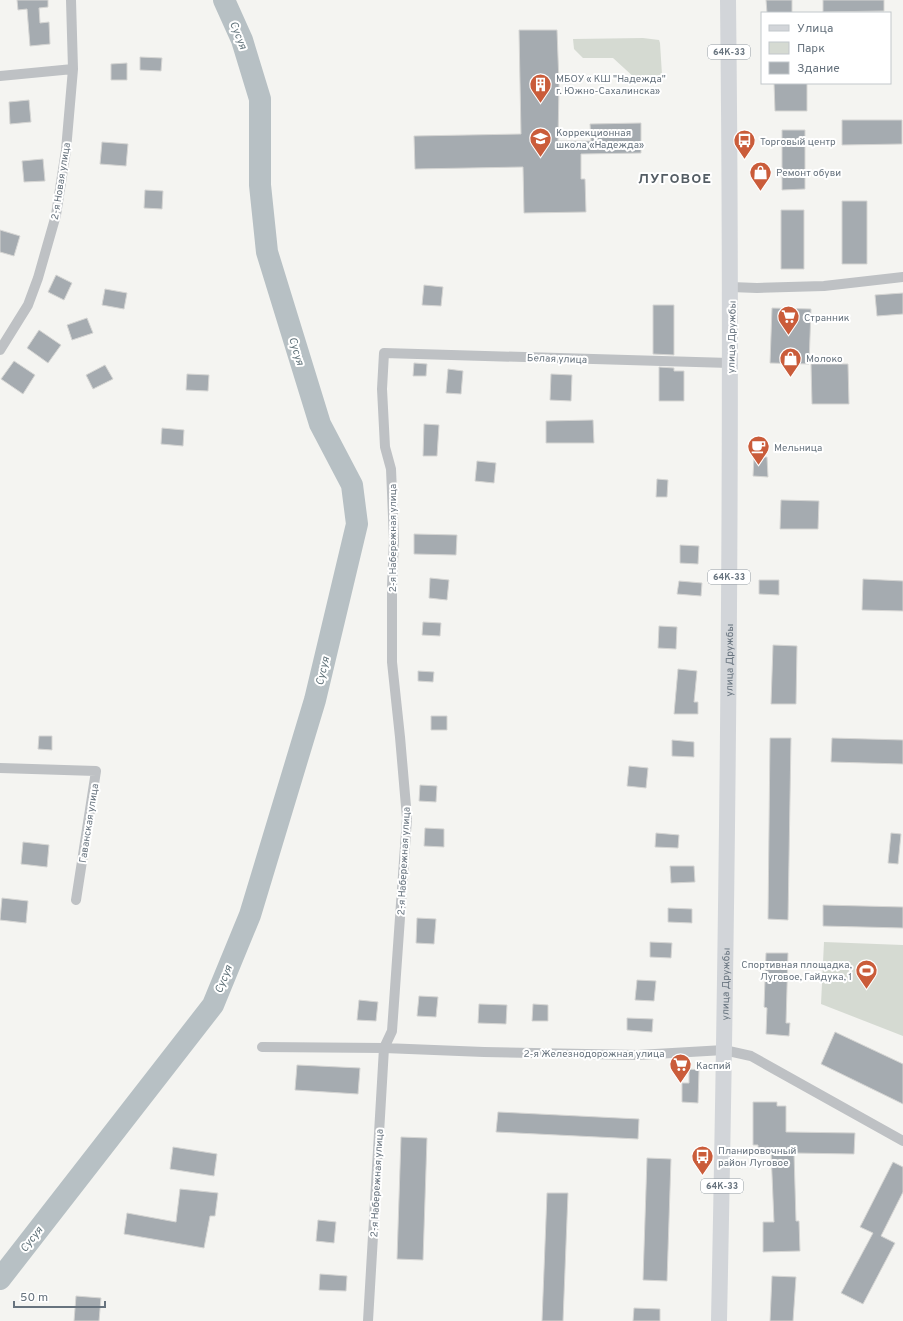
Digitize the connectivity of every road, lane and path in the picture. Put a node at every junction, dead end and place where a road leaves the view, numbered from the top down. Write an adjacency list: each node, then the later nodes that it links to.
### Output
1 (71, 0): 3 (street, 2-я Новая улица)
2 (728, 0): 6 (main road, улица Дружбы / 64К-33)
3 (73, 69): 4 (street); 7 (street, 2-я Новая улица)
4 (0, 76)
5 (903, 277): 6 (street)
6 (731, 287): 9 (main road, улица Дружбы / 64К-33)
7 (0, 350)
8 (384, 353): 9 (street, Белая улица); 13 (street, 2-я Набережная улица)
9 (730, 363): 14 (main road, улица Дружбы / 64К-33)
10 (0, 768): 11 (street, Гаванская улица)
11 (76, 900)
12 (262, 1047): 13 (street, 2-я Железнодорожная улица)
13 (384, 1048): 14 (street, 2-я Железнодорожная улица); 16 (street, 2-я Набережная улица)
14 (724, 1050): 15 (street, 2-я Железнодорожная улица); 17 (main road, улица Дружбы / 64К-33)
15 (903, 1141)
16 (368, 1321)
17 (719, 1321)

